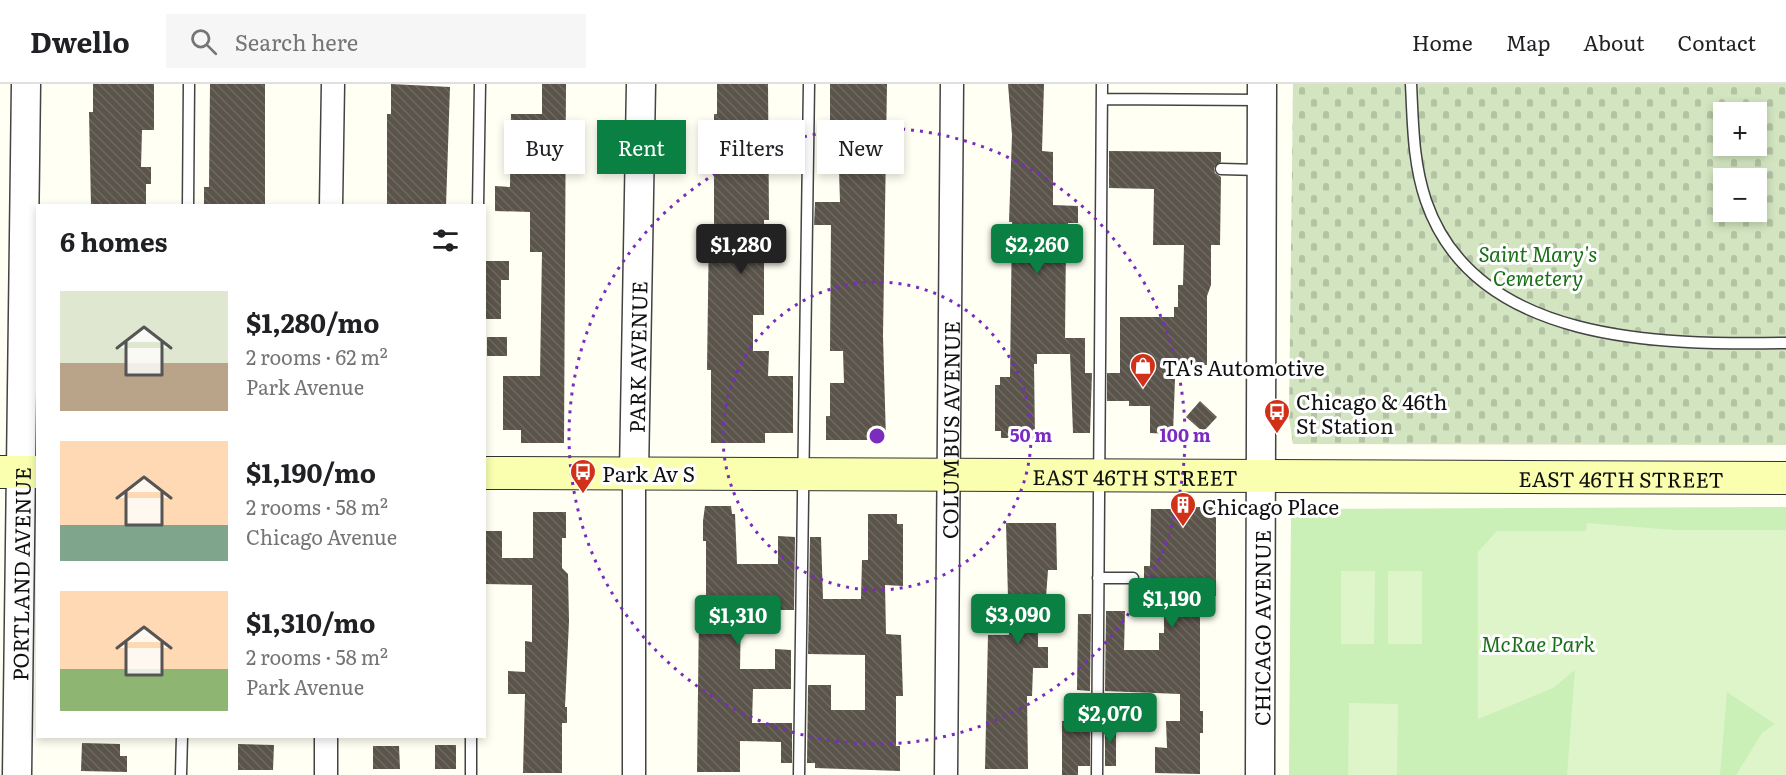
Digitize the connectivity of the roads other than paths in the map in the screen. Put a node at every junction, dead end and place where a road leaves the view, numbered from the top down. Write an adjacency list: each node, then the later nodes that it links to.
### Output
1 (26, 84): 18 (street, PORTLAND AVENUE)
2 (189, 84): 14 (lane)
3 (333, 84): 15 (street)
4 (480, 84): 16 (lane)
5 (641, 84): 20 (street, PARK AVENUE)
6 (809, 84): 21 (lane)
7 (952, 84): 22 (street, COLUMBUS AVENUE)
8 (1102, 84): 11 (lane)
9 (1411, 84): 17 (lane)
10 (1262, 92): 11 (lane); 13 (street, CHICAGO AVENUE)
11 (1102, 99): 23 (lane)
12 (1221, 169): 13 (lane)
13 (1262, 170): 24 (street, CHICAGO AVENUE)
14 (188, 204)
15 (331, 204)
16 (478, 204)
17 (1786, 343)
18 (19, 472): 31 (street, PORTLAND AVENUE)
19 (486, 473): 20 (main road, EAST 46TH STREET)
20 (634, 473): 21 (main road, EAST 46TH STREET); 35 (street, PARK AVENUE)
21 (802, 474): 22 (main road, EAST 46TH STREET); 36 (lane)
22 (949, 474): 23 (main road, EAST 46TH STREET); 37 (street, COLUMBUS AVENUE)
23 (1099, 475): 24 (main road, EAST 46TH STREET); 26 (lane)
24 (1260, 476): 25 (main road, EAST 46TH STREET); 39 (street, CHICAGO AVENUE)
25 (1786, 478)
26 (1098, 578): 27 (lane); 38 (lane)
27 (1133, 579)
28 (182, 738): 32 (lane)
29 (326, 738): 33 (street)
30 (471, 738): 34 (lane)
31 (17, 775)
32 (181, 775)
33 (326, 775)
34 (471, 775)
35 (634, 775)
36 (799, 775)
37 (946, 775)
38 (1097, 775)
39 (1260, 775)

